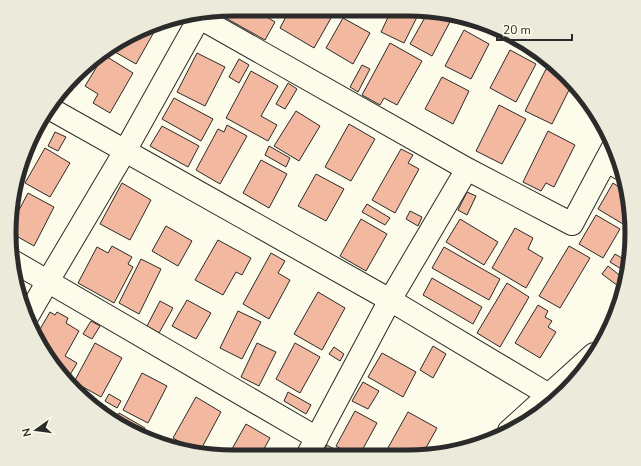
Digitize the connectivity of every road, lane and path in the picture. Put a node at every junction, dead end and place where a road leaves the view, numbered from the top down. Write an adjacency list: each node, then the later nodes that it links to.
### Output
1 (204, 18): 6 (street)
2 (196, 19): 4 (street)
3 (54, 111): 4 (street)
4 (125, 151): 8 (street); 9 (street)
5 (612, 161): 6 (street)
6 (467, 169): 9 (street)
7 (18, 264): 8 (street)
8 (48, 281): 10 (street); 14 (street)
9 (390, 300): 12 (street); 14 (street)
10 (31, 311)
11 (574, 372): 12 (street)
12 (549, 395): 13 (street)
13 (531, 411)
14 (312, 447)

